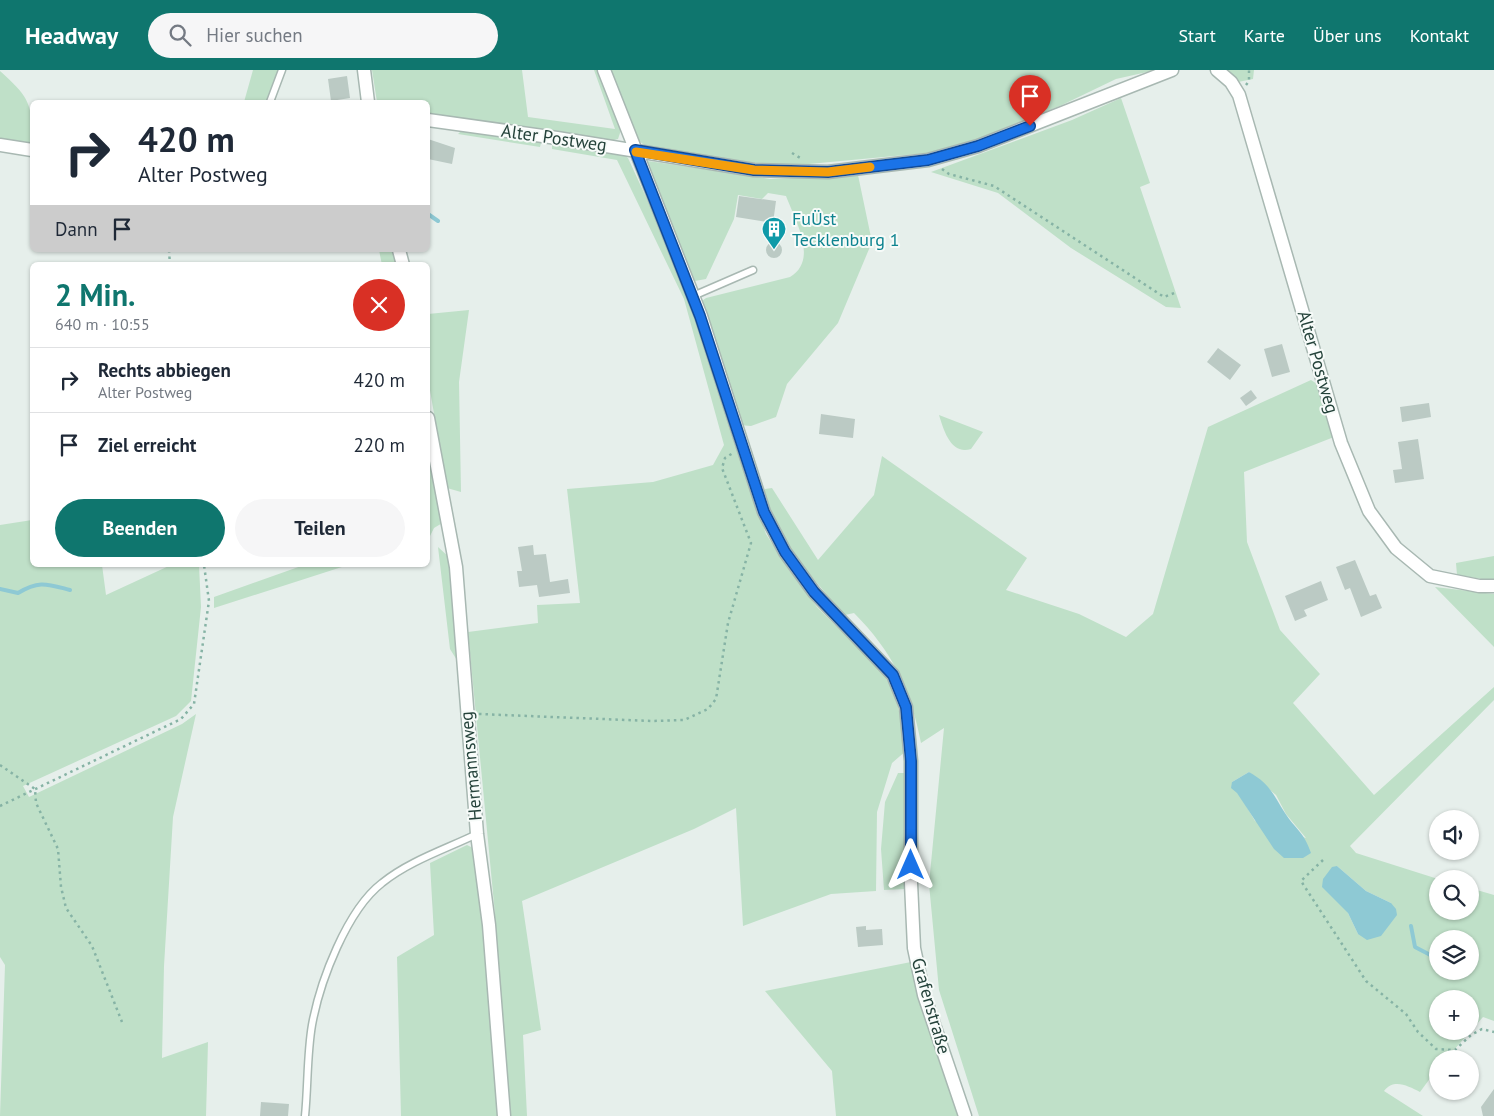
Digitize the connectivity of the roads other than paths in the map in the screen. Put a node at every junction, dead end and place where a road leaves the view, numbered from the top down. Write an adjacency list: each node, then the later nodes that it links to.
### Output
1 (282, 70): 6 (lane)
2 (364, 70): 7 (street)
3 (604, 70): 11 (street, Grafenstraße)
4 (1172, 70): 11 (street, Alter Postweg)
5 (1217, 70): 15 (street, Alter Postweg)
6 (271, 100)
7 (368, 100)
8 (430, 120): 11 (street, Alter Postweg)
9 (0, 145): 10 (street)
10 (30, 150)
11 (635, 150): 13 (street, Grafenstraße)
12 (753, 270): 13 (lane)
13 (693, 296): 19 (street, Grafenstraße)
14 (430, 429): 16 (street, Hermannsweg)
15 (1494, 586)
16 (477, 834): 17 (lane); 18 (street, Hermannsweg)
17 (305, 1116)
18 (504, 1116)
19 (966, 1116)

